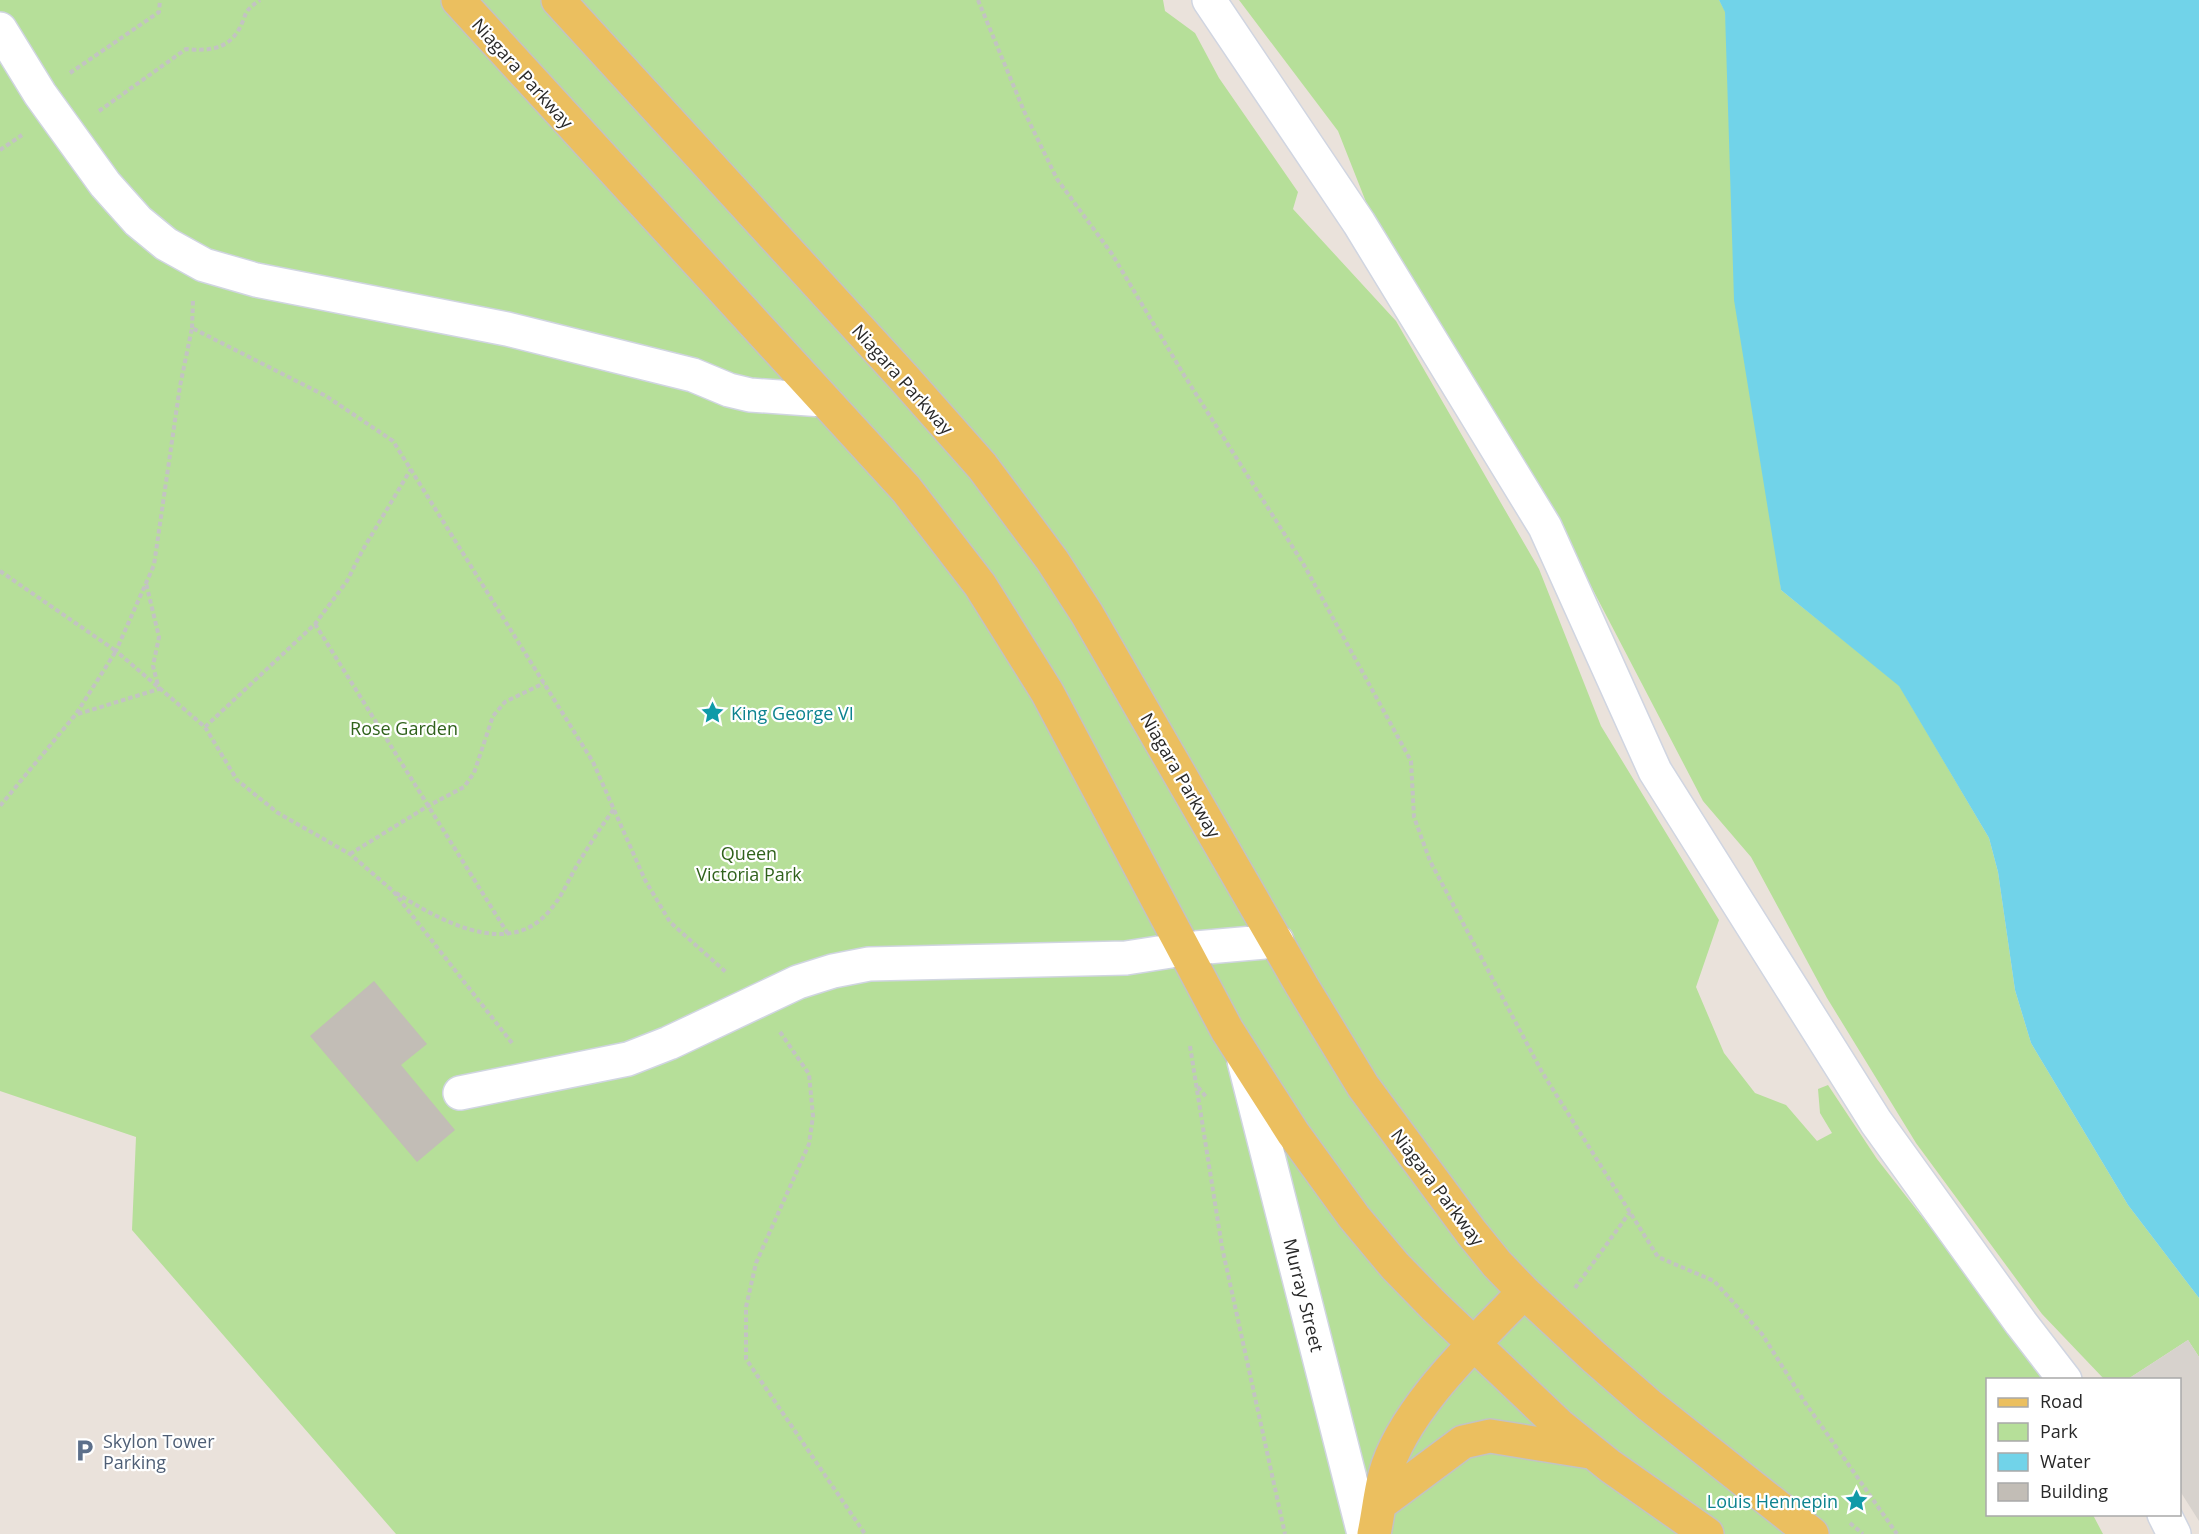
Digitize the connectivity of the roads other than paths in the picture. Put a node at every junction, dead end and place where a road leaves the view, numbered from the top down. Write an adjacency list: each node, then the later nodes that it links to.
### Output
1 (458, 0): 5 (main road, Niagara Parkway)
2 (558, 0): 6 (main road, Niagara Parkway)
3 (1209, 0): 12 (street)
4 (0, 29): 5 (street)
5 (824, 400): 7 (main road, Niagara Parkway)
6 (1277, 941): 7 (street); 10 (main road, Niagara Parkway)
7 (1184, 949): 8 (main road, Niagara Parkway); 9 (street)
8 (1243, 1056): 11 (main road, Niagara Parkway); 16 (street, Murray Street)
9 (460, 1093)
10 (1524, 1292): 11 (main road); 18 (main road, Niagara Parkway)
11 (1473, 1345): 13 (main road, Niagara Parkway); 15 (main road)
12 (2063, 1378)
13 (1593, 1453): 15 (main road); 17 (main road, Niagara Parkway)
14 (2165, 1516): 19 (street)
15 (1377, 1519)
16 (1364, 1534)
17 (1707, 1534)
18 (1812, 1534)
19 (2174, 1534)

